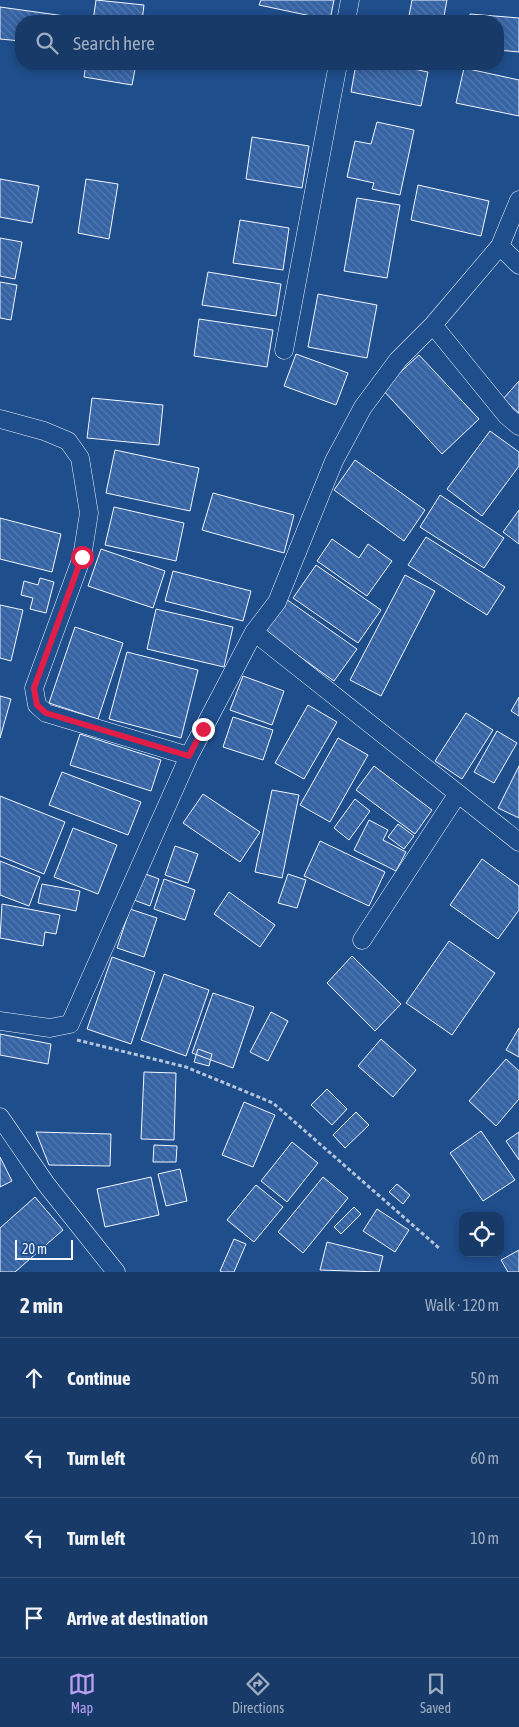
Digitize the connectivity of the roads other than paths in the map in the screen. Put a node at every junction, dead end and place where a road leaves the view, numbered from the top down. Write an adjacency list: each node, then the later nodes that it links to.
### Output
1 (350, 0): 2 (street)
2 (347, 15)
3 (337, 70): 8 (street)
4 (519, 200): 5 (street)
5 (500, 246): 6 (street); 7 (street)
6 (519, 265)
7 (433, 325): 10 (street); 11 (street)
8 (284, 350)
9 (0, 419): 12 (street)
10 (519, 426)
11 (254, 632): 12 (street); 13 (street)
12 (189, 756): 16 (street)
13 (457, 795): 14 (street); 15 (street)
14 (519, 842)
15 (362, 940)
16 (0, 1021)
17 (0, 1117): 18 (street)
18 (116, 1272)

